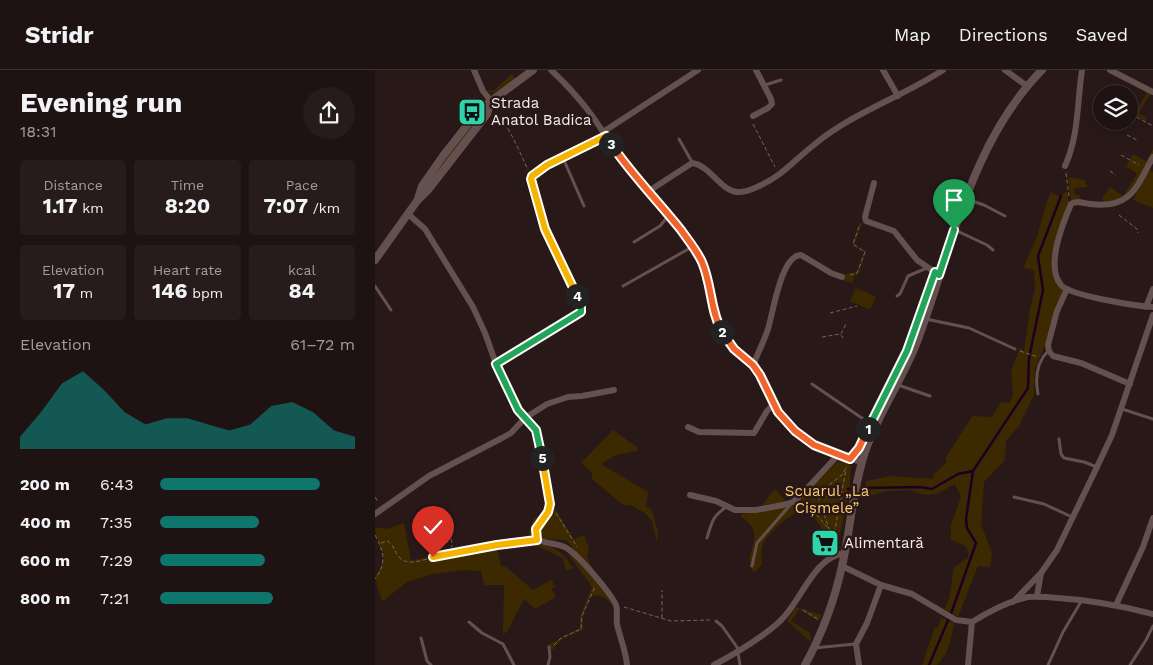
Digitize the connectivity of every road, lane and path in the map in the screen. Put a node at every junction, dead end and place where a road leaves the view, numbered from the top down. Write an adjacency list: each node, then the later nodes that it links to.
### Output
1 (474, 70): 17 (street)
2 (533, 70): 17 (street)
3 (551, 70): 24 (street)
4 (698, 70): 24 (street)
5 (756, 70): 13 (street)
6 (883, 70): 16 (street)
7 (943, 70): 16 (street)
8 (1005, 70): 14 (street)
9 (1042, 70): 14 (street)
10 (1082, 70): 33 (street)
11 (1110, 70): 15 (street)
12 (781, 80): 13 (lane)
13 (764, 85): 19 (street)
14 (1027, 86): 41 (street)
15 (1153, 92)
16 (898, 96): 37 (street)
17 (491, 101): 18 (street); 42 (street)
18 (487, 114): 36 (path); 42 (street)
19 (753, 116): 37 (path)
20 (1138, 118): 22 (path)
21 (1149, 118): 22 (path)
22 (1146, 123): 23 (path)
23 (1153, 126)
24 (605, 134): 30 (street); 40 (street)
25 (1127, 135): 27 (path)
26 (679, 139): 31 (lane)
27 (1137, 140)
28 (1121, 155): 32 (path)
29 (1153, 157): 60 (street)
30 (563, 158): 36 (street); 43 (lane)
31 (692, 163): 37 (street); 40 (street)
32 (1139, 164)
33 (1065, 166): 39 (path)
34 (1110, 171): 35 (path)
35 (1116, 175)
36 (532, 176): 76 (street)
37 (779, 176)
38 (874, 183): 55 (street)
39 (1068, 189)
40 (649, 191): 45 (street)
41 (965, 198): 47 (lane); 49 (street)
42 (417, 201): 44 (street)
43 (584, 206)
44 (408, 214): 54 (street); 76 (street)
45 (669, 215): 51 (lane); 52 (street)
46 (1119, 215): 50 (path)
47 (1005, 216)
48 (862, 221): 57 (path)
49 (954, 230): 53 (lane); 56 (street)
50 (1138, 233)
51 (634, 242)
52 (693, 246): 59 (lane); 77 (street)
53 (993, 250)
54 (375, 260)
55 (927, 268): 56 (street); 62 (lane)
56 (939, 275): 68 (street)
57 (842, 277): 77 (street)
58 (375, 286): 65 (lane)
59 (623, 286)
60 (1067, 289): 64 (street); 74 (street)
61 (1153, 289): 64 (street)
62 (897, 296)
63 (857, 306): 66 (path)
64 (1149, 307)
65 (391, 310)
66 (830, 313)
67 (1153, 316): 79 (street)
68 (925, 319): 73 (lane); 80 (street)
69 (845, 324): 70 (path)
70 (841, 334): 71 (path); 72 (path)
71 (822, 337)
72 (844, 339)
73 (1015, 349): 75 (path)
74 (1049, 351): 79 (street); 82 (lane)
75 (1033, 356)
76 (496, 364): 86 (street)
77 (753, 365): 84 (street)
78 (812, 384): 89 (lane)
79 (1130, 384): 85 (street)
80 (898, 385): 83 (lane); 89 (street)
81 (614, 390): 86 (street)
82 (1038, 394)
83 (930, 396)
84 (775, 404): 88 (street); 91 (street)
85 (1122, 409): 87 (lane); 95 (street)
86 (525, 418): 101 (street); 103 (street)
87 (1153, 419)
88 (688, 427)
89 (876, 428): 93 (street)
90 (1059, 440): 95 (lane)
91 (838, 456): 92 (street); 100 (street)
92 (850, 459): 93 (street); 94 (path)
93 (862, 462): 113 (street)
94 (846, 467): 96 (path); 98 (path)
95 (1097, 467): 104 (street)
96 (820, 494): 98 (path); 107 (path)
97 (689, 495): 102 (street)
98 (841, 497): 115 (path)
99 (1014, 497): 104 (lane)
100 (793, 502): 102 (street); 107 (path); 117 (lane)
101 (550, 504): 110 (street); 112 (path)
102 (726, 507): 109 (lane)
103 (375, 514)
104 (1073, 517): 119 (street)
105 (1153, 518): 128 (street)
106 (451, 526): 114 (path)
107 (829, 529): 115 (path)
108 (375, 535): 111 (path)
109 (707, 538)
110 (537, 540): 114 (street); 127 (street)
111 (381, 543): 116 (path); 120 (path)
112 (577, 546)
113 (845, 552): 115 (street); 118 (street)
114 (452, 553): 116 (street)
115 (832, 553): 142 (street)
116 (438, 555)
117 (752, 566)
118 (842, 566): 122 (street); 140 (street)
119 (1041, 573): 124 (street); 126 (street)
120 (375, 579)
121 (590, 579): 141 (path)
122 (881, 585): 135 (street); 138 (street)
123 (662, 590): 131 (path)
124 (1037, 596): 125 (street); 126 (street)
125 (1083, 599): 128 (street); 152 (lane)
126 (1013, 602): 135 (street)
127 (616, 604): 131 (path); 146 (street)
128 (1115, 605): 130 (street)
129 (803, 610): 134 (path)
130 (1153, 614)
131 (662, 618): 132 (path)
132 (716, 621): 142 (lane)
133 (469, 622): 144 (lane)
134 (821, 622)
135 (971, 622): 151 (street)
136 (1153, 626): 153 (lane)
137 (421, 638): 143 (lane)
138 (856, 644): 140 (lane); 150 (street)
139 (549, 647): 141 (lane)
140 (815, 648): 149 (street)
141 (550, 652): 145 (lane)
142 (739, 652): 147 (street); 148 (lane)
143 (431, 665)
144 (514, 665)
145 (548, 665)
146 (627, 665)
147 (714, 665)
148 (740, 665)
149 (805, 665)
150 (859, 665)
151 (968, 665)
152 (1047, 665)
153 (1130, 665)

